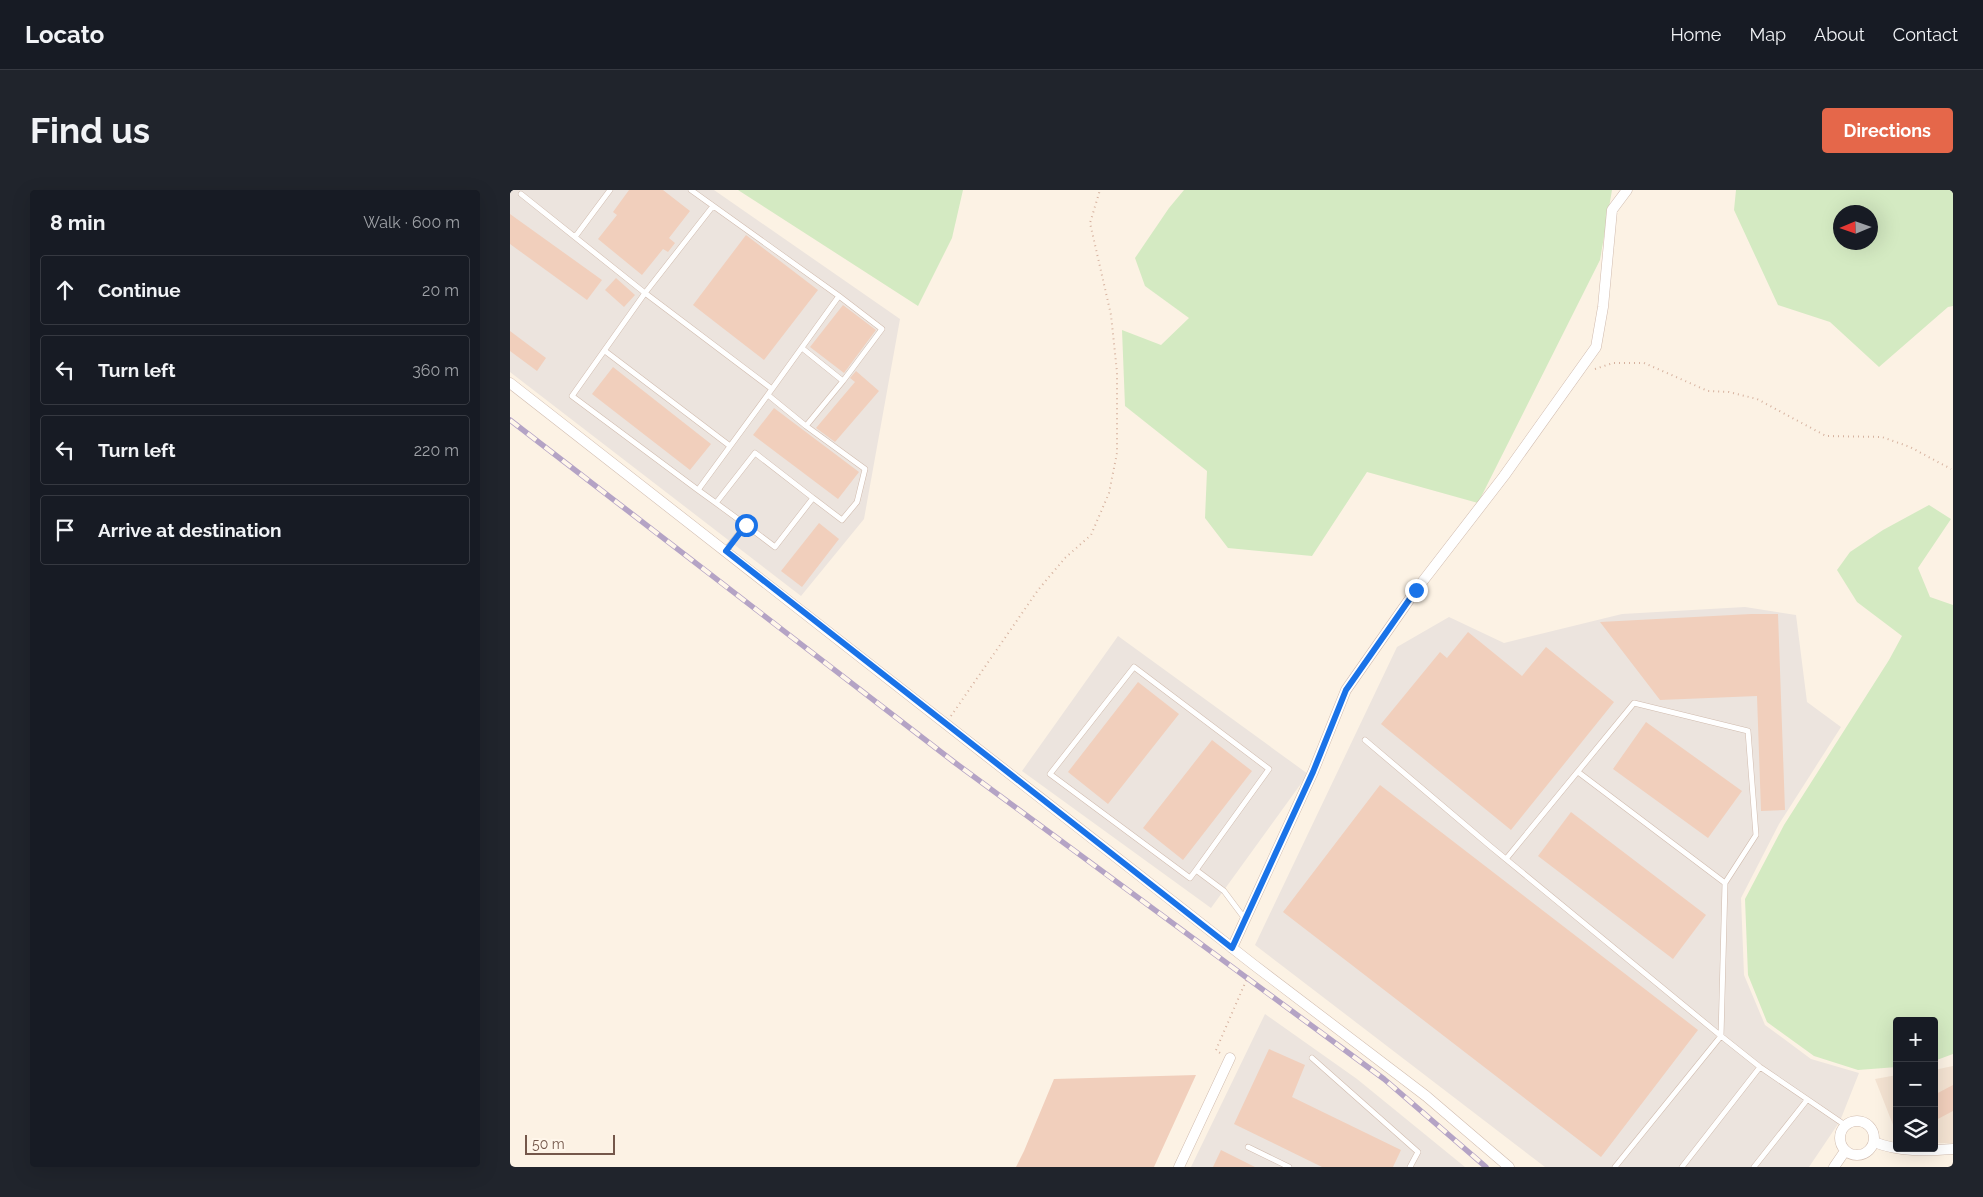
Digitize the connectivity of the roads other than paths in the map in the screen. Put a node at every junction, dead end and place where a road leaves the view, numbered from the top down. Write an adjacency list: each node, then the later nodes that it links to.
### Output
1 (610, 190): 6 (lane)
2 (691, 190): 5 (lane)
3 (1627, 190): 27 (street)
4 (521, 194): 6 (lane)
5 (713, 206): 7 (lane); 8 (lane)
6 (575, 237): 7 (lane)
7 (645, 293): 10 (lane); 13 (lane)
8 (840, 296): 9 (lane); 11 (lane)
9 (802, 348): 11 (lane); 13 (lane)
10 (605, 351): 16 (lane); 17 (lane)
11 (843, 381): 15 (lane)
12 (510, 383): 21 (street)
13 (772, 389): 14 (lane)
14 (768, 395): 15 (lane); 16 (lane)
15 (806, 426): 18 (lane)
16 (730, 446): 17 (lane)
17 (698, 490): 19 (lane)
18 (813, 498): 19 (lane); 20 (lane)
19 (716, 503): 20 (lane)
20 (746, 525): 21 (lane)
21 (726, 551): 28 (street)
22 (1366, 740): 24 (lane)
23 (1578, 772): 24 (lane); 26 (lane); 26 (lane)
24 (1506, 859): 29 (lane)
25 (1196, 870): 25 (lane); 27 (lane)
26 (1725, 883): 29 (lane)
27 (1245, 920): 28 (street)
28 (1232, 948): 42 (street)
29 (1720, 1036): 32 (lane); 43 (lane)
30 (1230, 1058): 39 (street)
31 (1312, 1058): 41 (lane)
32 (1760, 1067): 33 (lane); 44 (lane)
33 (1807, 1100): 34 (lane); 45 (lane)
34 (1845, 1125): 35 (street); 38 (street)
35 (1874, 1142): 37 (street); 38 (street)
36 (1248, 1147): 40 (lane)
37 (1953, 1149)
38 (1845, 1151): 46 (street)
39 (1179, 1167)
40 (1289, 1167)
41 (1410, 1167)
42 (1509, 1167)
43 (1615, 1167)
44 (1682, 1167)
45 (1754, 1167)
46 (1834, 1167)

